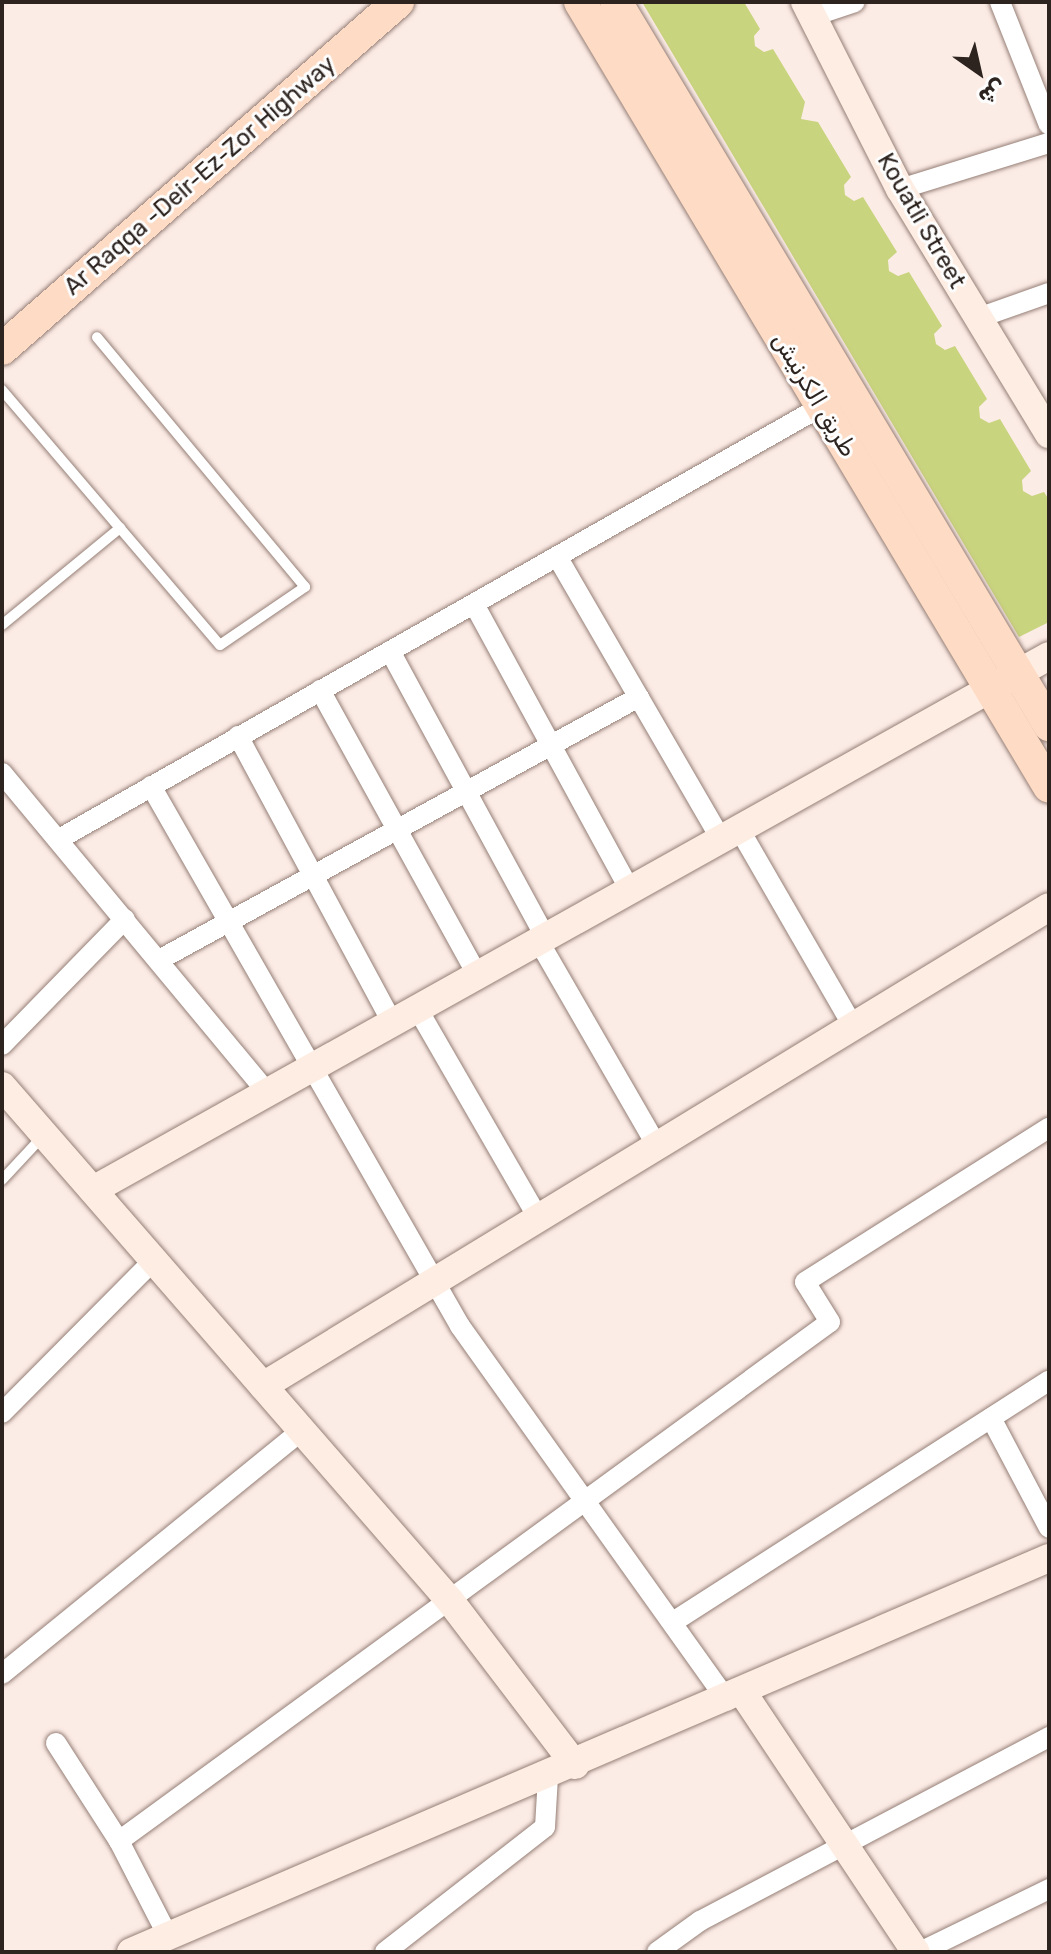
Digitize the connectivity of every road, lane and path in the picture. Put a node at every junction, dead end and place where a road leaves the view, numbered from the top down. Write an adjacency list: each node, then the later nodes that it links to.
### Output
1 (364, 2): 13 (main road, Ar Raqqa -Deir-Ez-Zor Highway)
2 (398, 2): 15 (main road, Ar Raqqa -Deir-Ez-Zor Highway)
3 (580, 2): 18 (main road, طريق الكرنيش)
4 (616, 2): 17 (main road, طريق الكرنيش)
5 (855, 2): 7 (street)
6 (1000, 2): 8 (street)
7 (807, 10): 10 (street, Kouatli Street)
8 (1049, 125)
9 (1049, 143): 10 (street)
10 (900, 189): 12 (street, Kouatli Street)
11 (1049, 293): 12 (street)
12 (978, 318): 19 (street, Kouatli Street)
13 (2, 320)
14 (97, 337): 20 (lane)
15 (2, 349)
16 (2, 390): 20 (lane)
17 (849, 391): 18 (street); 26 (main road, طريق الكرنيش)
18 (820, 407): 21 (street); 28 (main road, طريق الكرنيش)
19 (1049, 434)
20 (120, 528): 23 (lane)
21 (558, 558): 22 (street); 29 (street)
22 (474, 604): 24 (street); 32 (street)
23 (2, 625)
24 (390, 651): 27 (street); 36 (street)
25 (1049, 656): 26 (street)
26 (1018, 674): 28 (street); 30 (main road, طريق الكرنيش)
27 (320, 690): 31 (street); 37 (street)
28 (991, 690): 35 (main road, طريق الكرنيش); 38 (street)
29 (639, 697): 32 (street); 38 (street)
30 (1049, 725)
31 (238, 736): 34 (street); 40 (street)
32 (551, 746): 36 (street); 41 (street)
33 (2, 773): 39 (street)
34 (151, 786): 39 (street); 44 (street)
35 (1049, 787)
36 (468, 791): 37 (street); 45 (street)
37 (394, 832): 40 (street); 47 (street)
38 (729, 832): 41 (street); 50 (street)
39 (59, 839): 43 (street)
40 (315, 875): 44 (street); 49 (street)
41 (629, 888): 45 (street)
42 (1049, 907): 50 (street)
43 (125, 919): 46 (street); 51 (street)
44 (229, 922): 46 (street); 52 (street)
45 (542, 938): 47 (street); 57 (street)
46 (159, 960): 54 (street)
47 (477, 974): 48 (street)
48 (417, 1008): 49 (street); 60 (street)
49 (392, 1022): 52 (street)
50 (853, 1026): 57 (street)
51 (2, 1045)
52 (313, 1066): 54 (street); 62 (street)
53 (2, 1086): 56 (street)
54 (267, 1092): 59 (street)
55 (1049, 1128): 68 (street)
56 (44, 1134): 58 (lane); 59 (street)
57 (657, 1146): 60 (street)
58 (2, 1180)
59 (93, 1190): 61 (street)
60 (538, 1218): 62 (street)
61 (154, 1260): 64 (street); 65 (street)
62 (433, 1282): 64 (street); 68 (street)
63 (1049, 1381): 66 (street)
64 (263, 1386): 67 (street)
65 (2, 1413)
66 (991, 1418): 69 (street); 72 (street)
67 (302, 1430): 71 (street); 73 (street)
68 (588, 1500): 71 (street); 72 (street)
69 (1049, 1528)
70 (1049, 1558): 74 (street)
71 (451, 1602): 77 (street); 79 (street)
72 (673, 1622): 74 (street)
73 (2, 1674)
74 (735, 1696): 77 (street); 80 (street)
75 (1049, 1737): 80 (street)
76 (56, 1743): 79 (street)
77 (575, 1765): 78 (street)
78 (548, 1776): 82 (street); 84 (street)
79 (119, 1841): 82 (street)
80 (846, 1844): 85 (street); 86 (street)
81 (1049, 1889): 86 (street)
82 (168, 1936): 83 (street)
83 (131, 1952)
84 (385, 1952)
85 (657, 1952)
86 (918, 1952)

